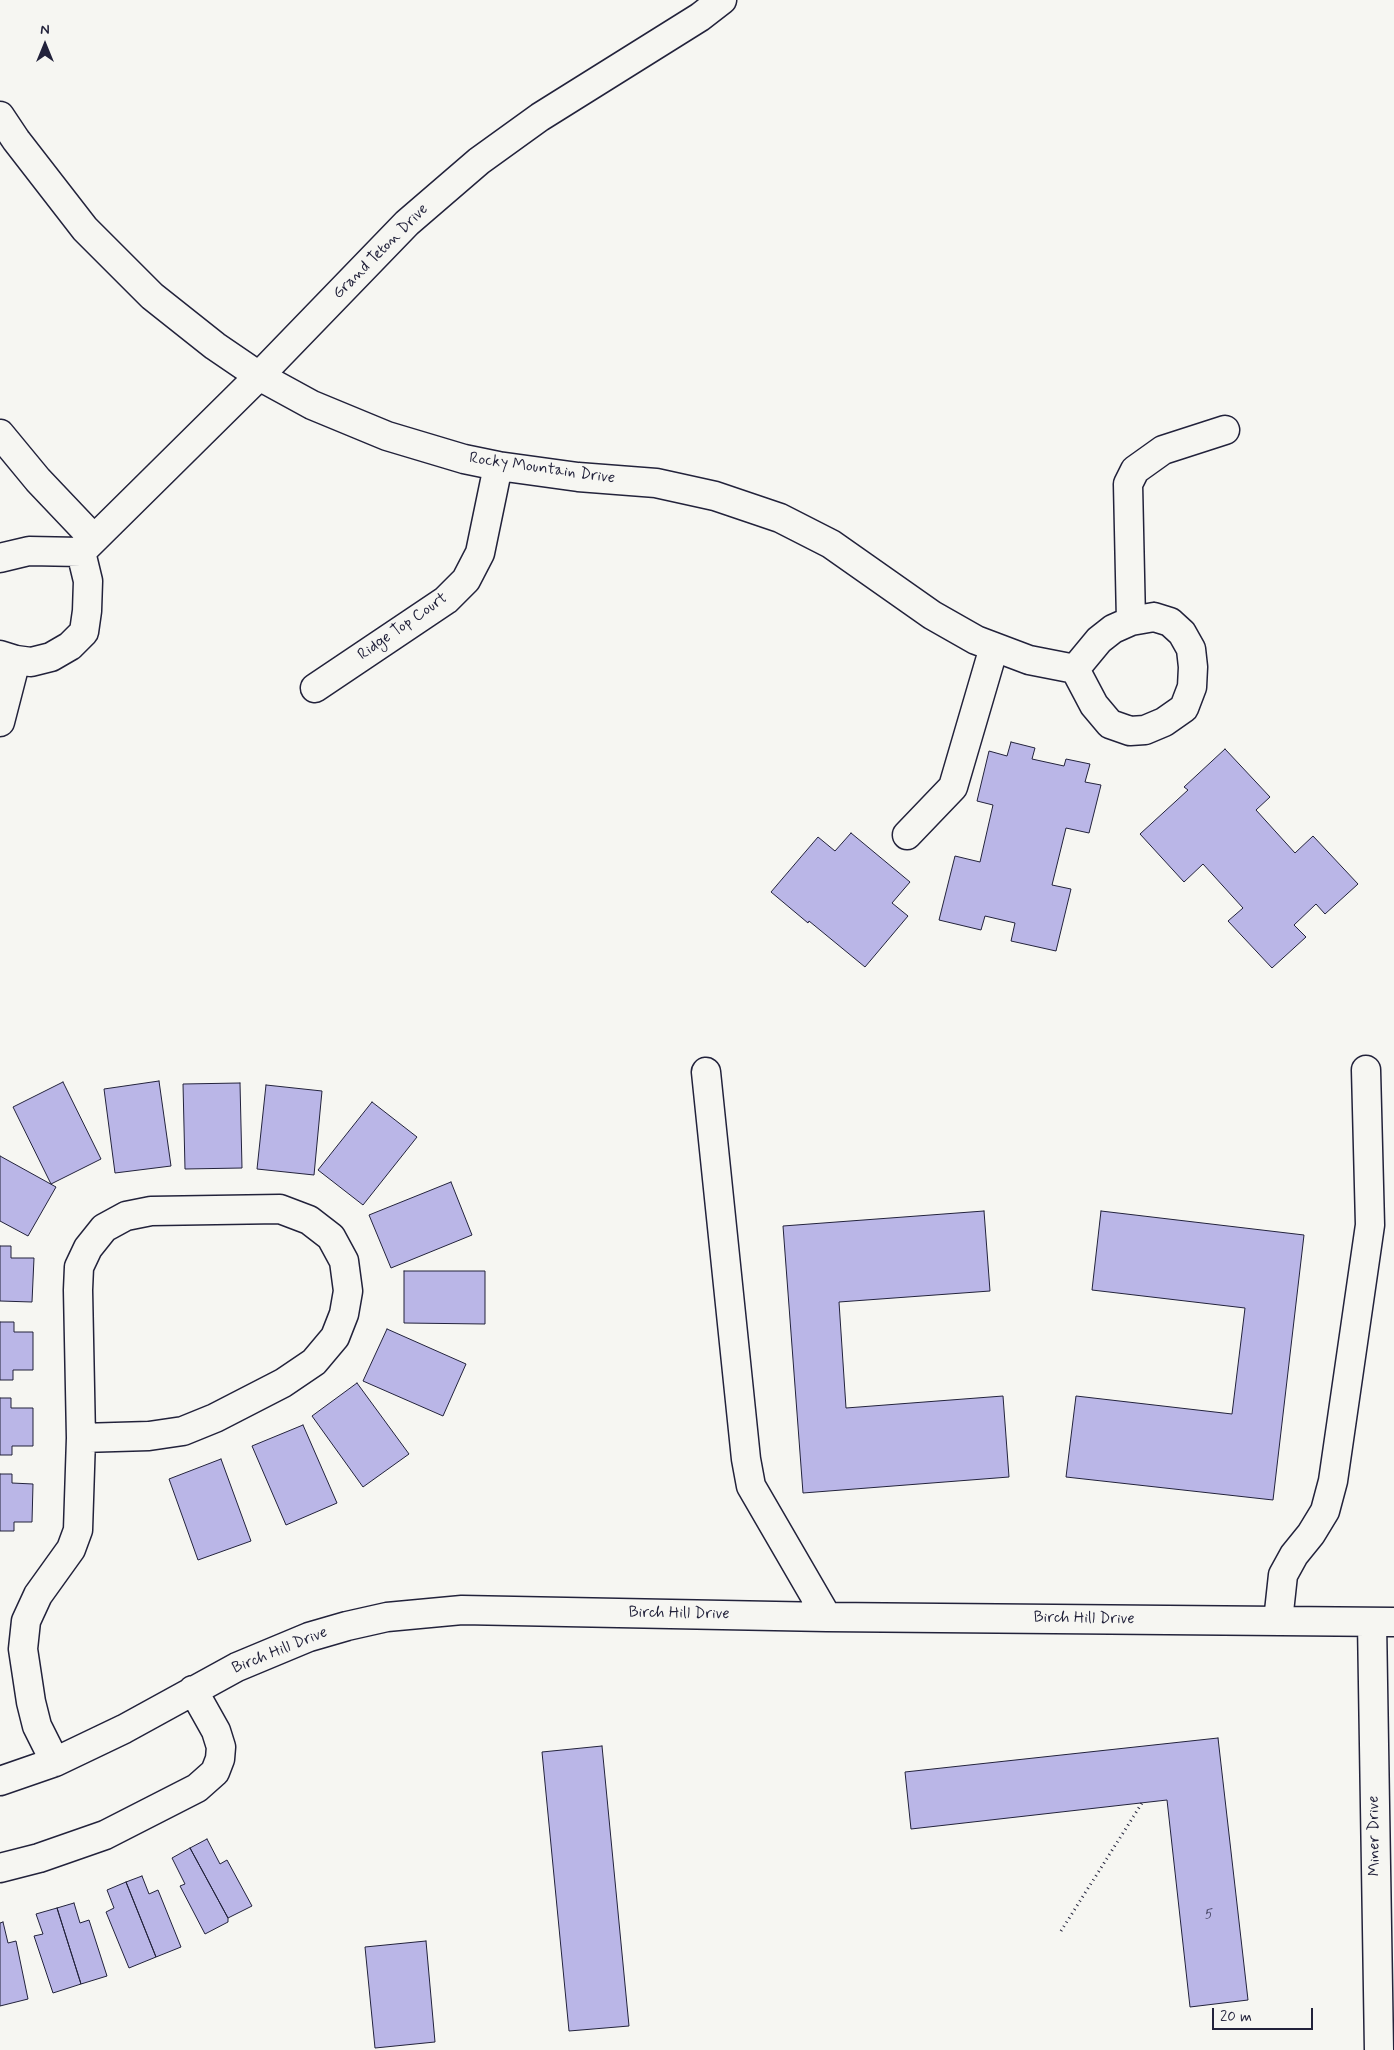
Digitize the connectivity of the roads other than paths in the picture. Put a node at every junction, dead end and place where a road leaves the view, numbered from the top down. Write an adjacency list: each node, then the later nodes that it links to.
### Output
1 (722, 0): 3 (street, Grand Teton Drive)
2 (0, 116): 3 (street, Rocky Mountain Drive)
3 (259, 376): 6 (street, Rocky Mountain Drive); 7 (street, Grand Teton Drive)
4 (1225, 430): 9 (street)
5 (0, 434): 7 (street)
6 (498, 466): 10 (street, Rocky Mountain Drive); 13 (street, Ridge Top Court)
7 (87, 546): 8 (street); 11 (street)
8 (0, 558)
9 (1131, 621): 12 (street); 12 (street)
10 (994, 647): 12 (street, Rocky Mountain Drive); 15 (street)
11 (8, 657): 14 (street)
12 (1075, 669)
13 (315, 688)
14 (0, 722)
15 (907, 835)
16 (1366, 1070): 20 (street)
17 (706, 1072): 19 (street)
18 (82, 1438): 18 (street); 23 (street)
19 (827, 1617): 20 (street, Birch Hill Drive); 22 (street, Birch Hill Drive)
20 (1278, 1621): 21 (street, Birch Hill Drive)
21 (1383, 1622): 26 (street, Miner Drive)
22 (193, 1690): 23 (street, Birch Hill Drive); 25 (street)
23 (55, 1762): 24 (street, Birch Hill Drive)
24 (0, 1781)
25 (0, 1868)
26 (1379, 2050)

